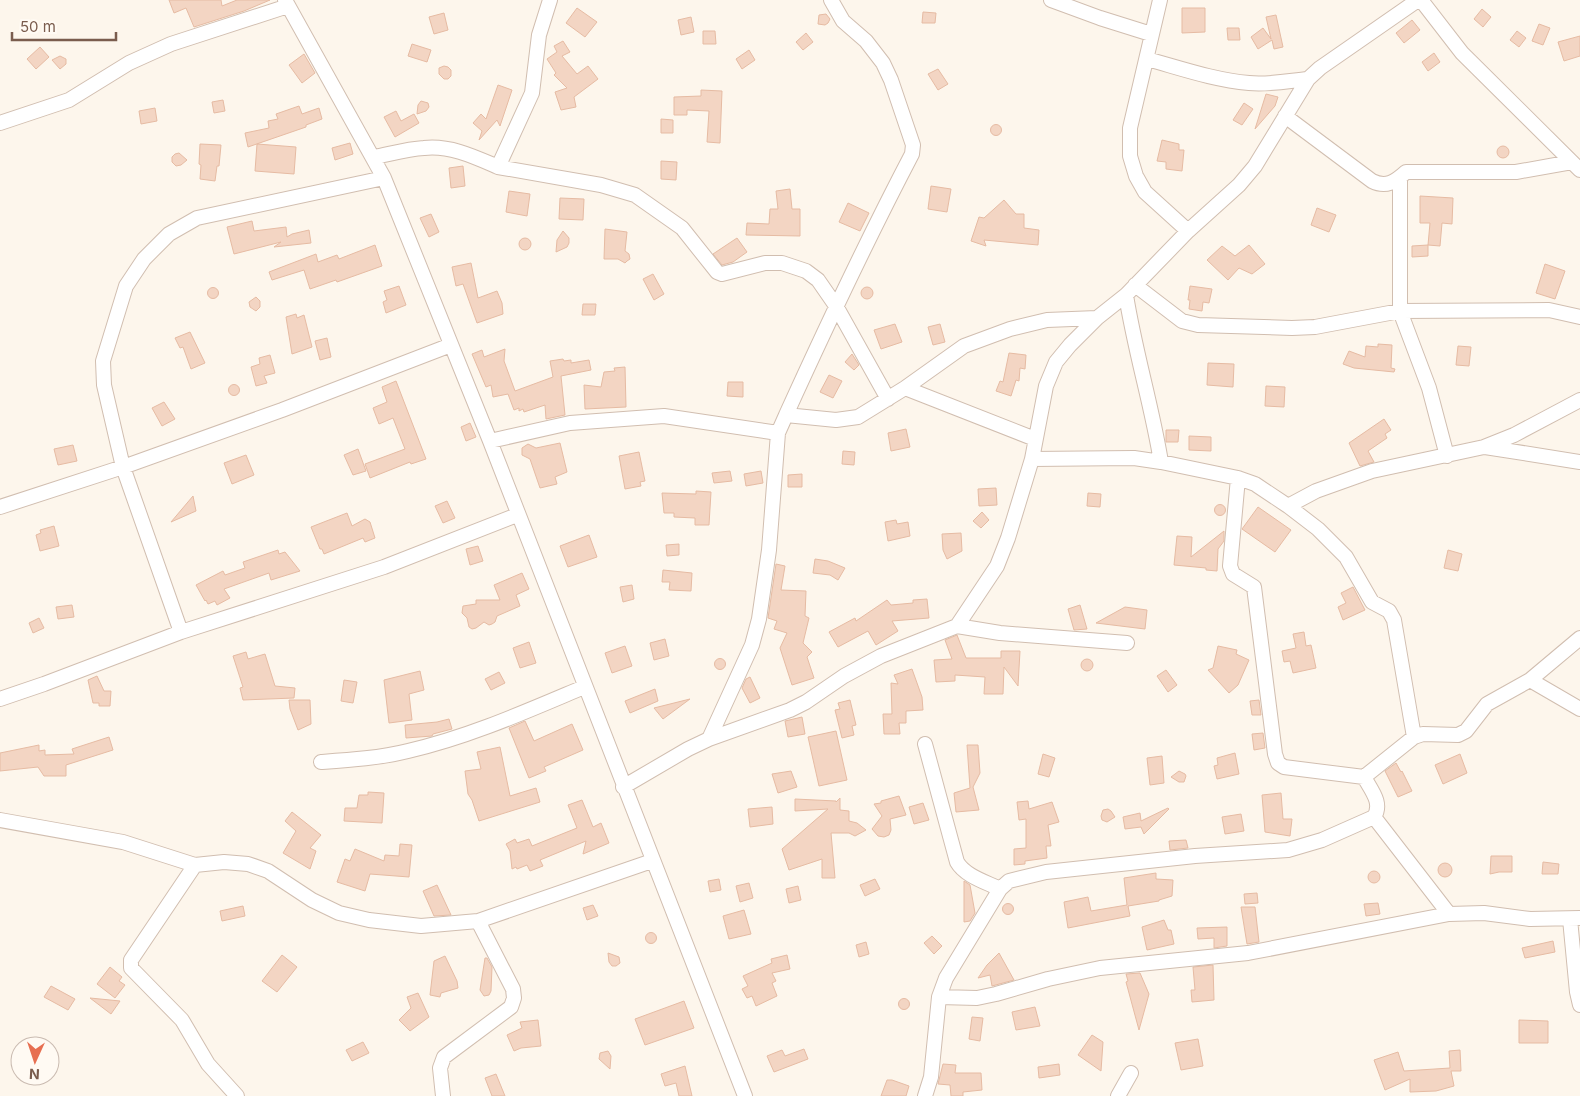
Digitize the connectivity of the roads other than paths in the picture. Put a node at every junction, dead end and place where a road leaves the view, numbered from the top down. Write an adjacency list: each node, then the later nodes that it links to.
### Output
1 (550, 0): 14 (street)
2 (831, 0): 19 (street)
3 (1051, 0): 7 (street)
4 (1160, 0): 7 (street)
5 (1419, 0): 9 (street); 13 (street)
6 (286, 3): 11 (street); 12 (street)
7 (1151, 34): 8 (street)
8 (1147, 59): 9 (street); 17 (street)
9 (1308, 79): 10 (street)
10 (1285, 116): 16 (street); 17 (street)
11 (0, 123)
12 (374, 157): 14 (street); 15 (street)
13 (1576, 166): 16 (street)
14 (498, 167): 19 (street)
15 (384, 178): 23 (street); 36 (street)
16 (1400, 178): 20 (street)
17 (1188, 231): 18 (street)
18 (1130, 290): 20 (street); 22 (street); 34 (street)
19 (836, 306): 25 (street); 27 (street)
20 (1400, 311): 21 (street); 32 (street)
21 (1580, 317)
22 (1097, 318): 24 (street); 29 (street)
23 (451, 345): 30 (street); 36 (street)
24 (905, 388): 25 (street); 29 (street)
25 (888, 399): 27 (street)
26 (1580, 400): 31 (street)
27 (786, 415): 28 (street)
28 (778, 433): 30 (street); 50 (street)
29 (1035, 438): 33 (street)
30 (490, 441): 40 (street)
31 (1484, 447): 32 (street); 35 (street)
32 (1447, 456): 38 (street)
33 (1032, 458): 34 (street); 41 (street)
34 (1161, 462): 37 (street)
35 (1580, 462)
36 (123, 467): 39 (street); 42 (street)
37 (1238, 478): 38 (street); 53 (street)
38 (1288, 506): 49 (street)
39 (0, 508)
40 (518, 515): 42 (street); 46 (street)
41 (957, 626): 44 (street); 50 (street)
42 (181, 632): 47 (street)
43 (1580, 638): 45 (street)
44 (1127, 643)
45 (1530, 680): 48 (street); 49 (street)
46 (584, 687): 52 (street); 54 (street)
47 (0, 699)
48 (1580, 709)
49 (1414, 737): 53 (street)
50 (709, 739): 54 (street)
51 (925, 744): 59 (street)
52 (321, 762)
53 (1364, 776): 55 (street)
54 (623, 787): 57 (street)
55 (1374, 817): 59 (street); 60 (street)
56 (0, 820): 58 (street)
57 (652, 861): 62 (street); 68 (street)
58 (195, 865): 62 (street); 66 (street)
59 (1000, 889): 63 (street)
60 (1449, 914): 61 (street); 63 (street)
61 (1575, 918): 64 (street)
62 (478, 921): 67 (street)
63 (939, 998): 69 (street)
64 (1580, 1005)
65 (1131, 1073): 70 (street)
66 (237, 1096)
67 (443, 1096)
68 (745, 1096)
69 (925, 1096)
70 (1118, 1096)

